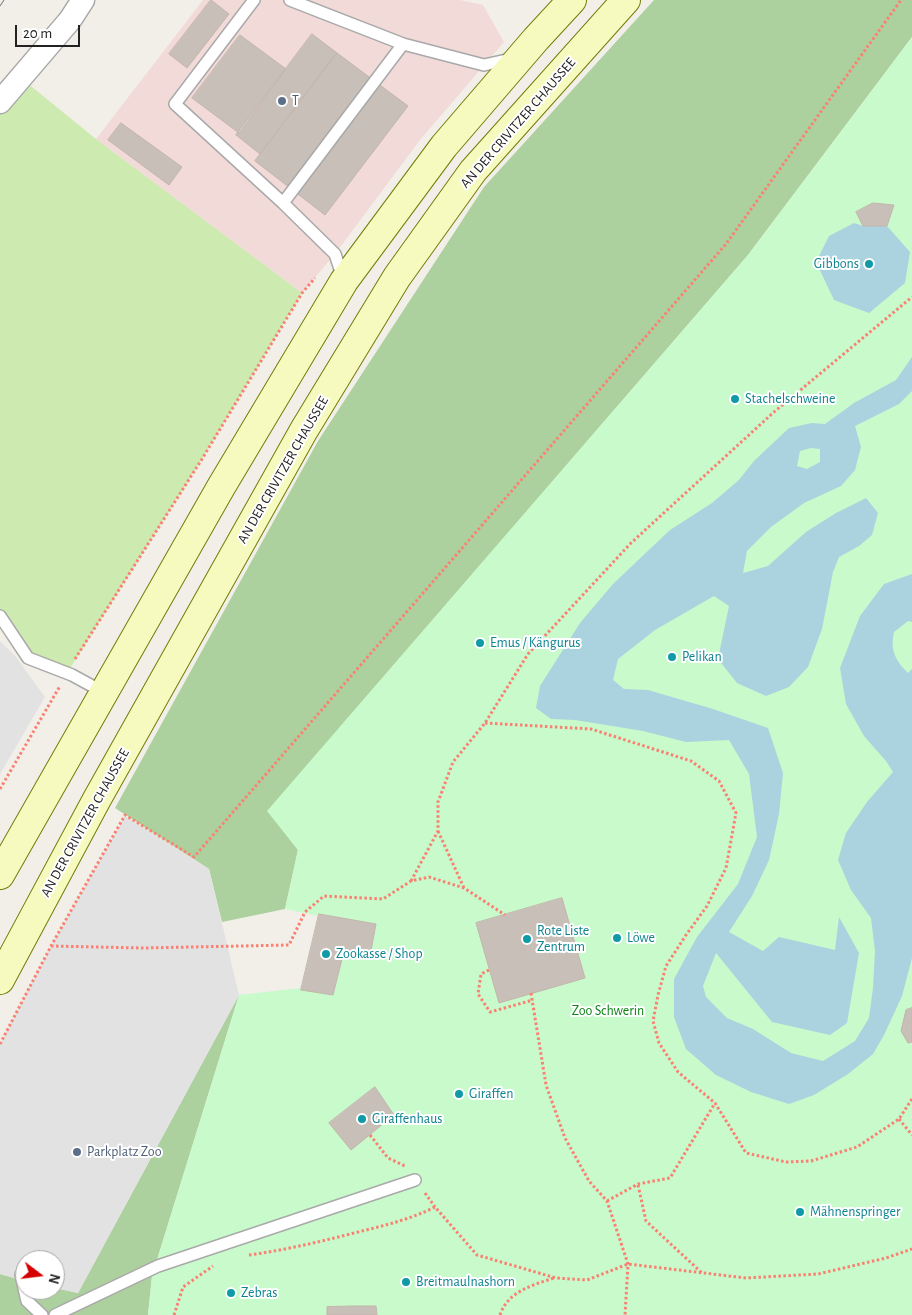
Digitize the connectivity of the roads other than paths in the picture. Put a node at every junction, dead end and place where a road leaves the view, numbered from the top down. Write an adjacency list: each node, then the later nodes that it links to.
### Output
1 (83, 0): 8 (street)
2 (254, 0): 9 (lane)
3 (290, 0): 6 (lane)
4 (572, 0): 7 (street)
5 (626, 0): 14 (street, AN DER CRIVITZER CHAUSSEE)
6 (403, 44): 7 (lane); 9 (lane)
7 (520, 58): 10 (street)
8 (0, 102)
9 (283, 203): 10 (lane)
10 (344, 281): 12 (street)
11 (0, 616): 12 (lane)
12 (105, 692): 13 (street)
13 (3, 867)
14 (0, 980)
15 (415, 1180): 18 (lane)
16 (27, 1300): 17 (lane)
17 (42, 1315)
18 (56, 1315)

